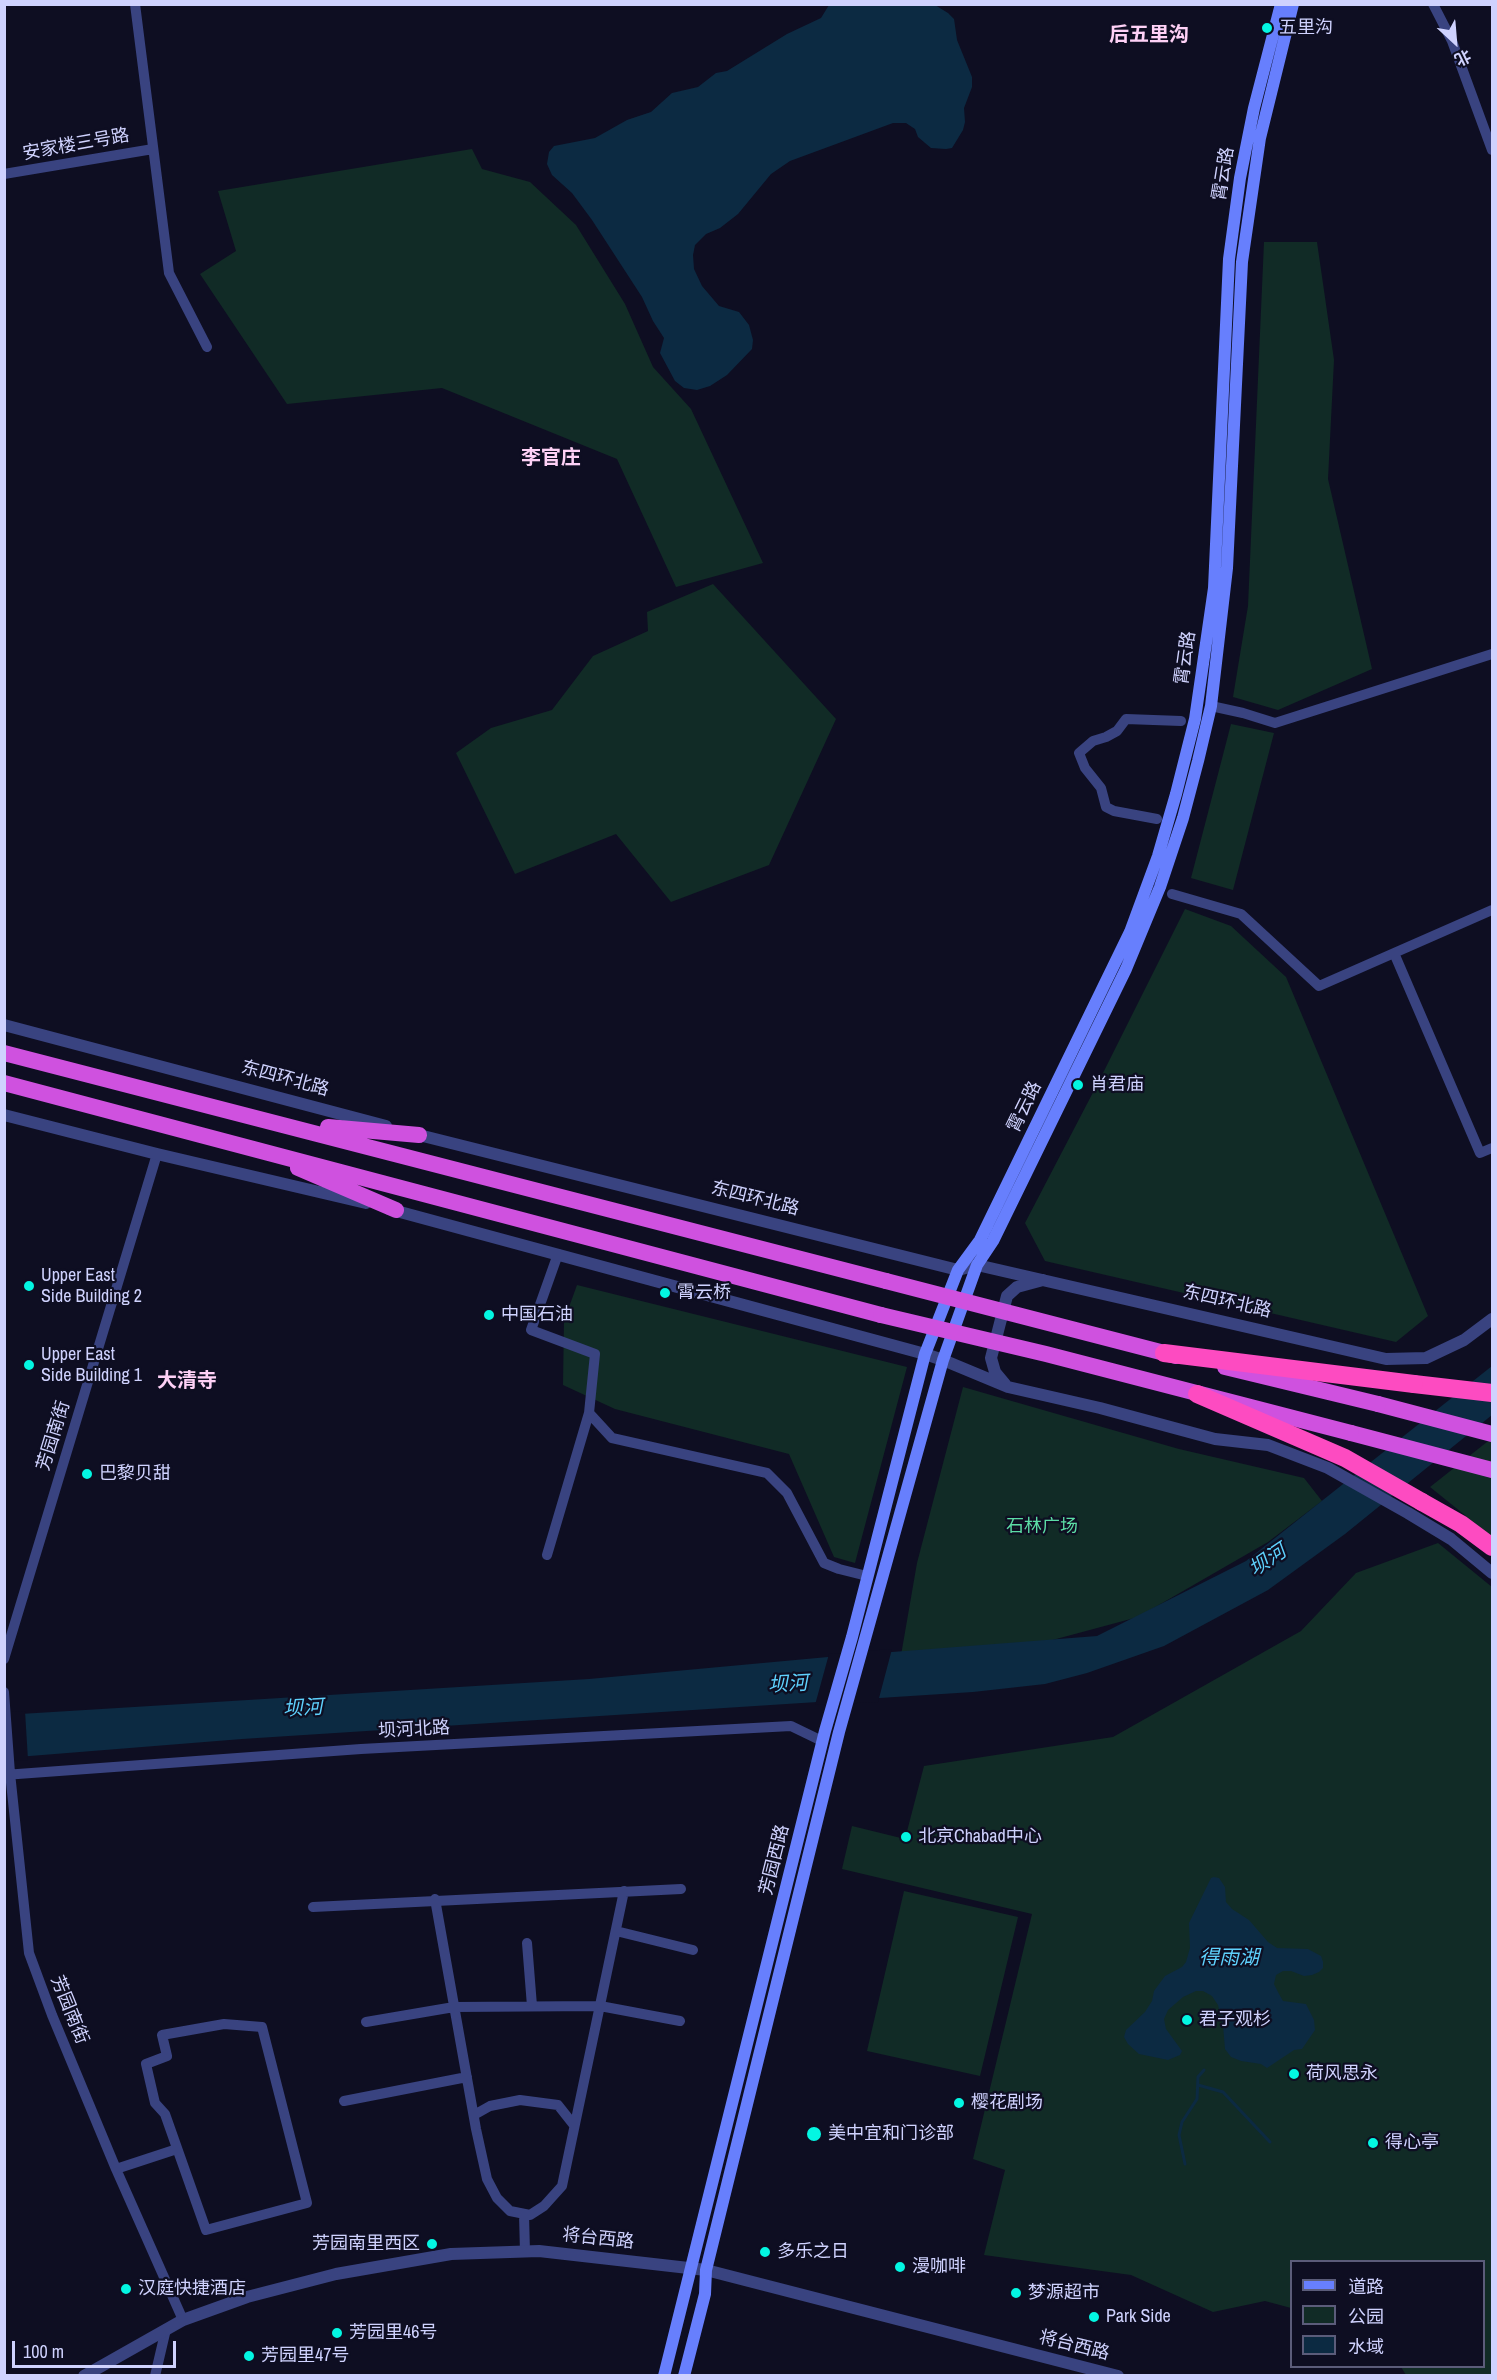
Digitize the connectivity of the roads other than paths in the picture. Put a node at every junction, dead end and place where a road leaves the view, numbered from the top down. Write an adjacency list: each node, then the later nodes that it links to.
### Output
1 (135, 4): 5 (street)
2 (1281, 4): 28 (main road, 霄云路)
3 (1293, 4): 10 (main road, 霄云路)
4 (1433, 4): 6 (street)
5 (153, 149): 7 (street, 安家楼三号路); 8 (street)
6 (1492, 150)
7 (4, 174)
8 (207, 347)
9 (1492, 654): 10 (street)
10 (1211, 706): 27 (main road, 霄云路)
11 (1181, 721): 12 (street)
12 (1157, 819)
13 (1172, 894): 15 (street)
14 (1492, 910): 15 (street)
15 (1394, 953): 23 (street)
16 (4, 1025): 21 (street, 东四环北路)
17 (4, 1053): 20 (highway)
18 (4, 1083): 22 (highway)
19 (4, 1115): 24 (street)
20 (277, 1122): 21 (highway); 31 (highway, bridge)
21 (419, 1136): 28 (street, 东四环北路)
22 (245, 1145): 25 (highway); 36 (highway, bridge)
23 (1492, 1148)
24 (157, 1154): 25 (street); 45 (street, 芳园南街)
25 (396, 1210): 26 (street)
26 (558, 1254): 32 (street); 37 (street)
27 (977, 1265): 28 (street, 东四环北路); 29 (street, 东四环北路); 33 (main road, 霄云路)
28 (958, 1270): 32 (main road, 霄云路)
29 (1047, 1279): 30 (street, 东四环北路); 34 (street)
30 (1492, 1319)
31 (1164, 1353): 35 (highway, bridge); 38 (highway, bridge)
32 (925, 1354): 33 (street); 44 (main road, 芳园西路)
33 (943, 1360): 34 (street); 70 (main road, 芳园西路)
34 (1008, 1387): 40 (street)
35 (1492, 1393)
36 (1197, 1394): 39 (highway, bridge); 40 (highway, bridge)
37 (589, 1413): 42 (street); 44 (street)
38 (1492, 1434)
39 (1492, 1470)
40 (1415, 1508): 41 (highway); 43 (street)
41 (1492, 1547)
42 (547, 1555)
43 (1492, 1573)
44 (867, 1576): 47 (main road, 芳园西路)
45 (4, 1659)
46 (4, 1692): 48 (street, 芳园南街)
47 (824, 1736): 48 (street, 坝河北路); 69 (main road, 芳园西路)
48 (8, 1771): 66 (street, 芳园南街)
49 (681, 1889): 50 (street)
50 (624, 1891): 51 (street); 53 (street)
51 (435, 1899): 52 (street); 58 (street)
52 (313, 1907)
53 (616, 1931): 55 (street); 57 (street)
54 (527, 1942): 56 (street)
55 (693, 1950)
56 (532, 2006): 57 (street); 58 (street)
57 (600, 2006): 59 (street); 64 (street)
58 (454, 2007): 60 (street); 61 (street)
59 (680, 2021)
60 (366, 2022)
61 (467, 2077): 62 (street); 63 (street)
62 (344, 2101)
63 (474, 2115): 64 (street); 67 (street)
64 (573, 2124): 67 (street)
65 (177, 2149): 65 (street); 66 (street)
66 (116, 2169): 71 (street, 芳园南街)
67 (524, 2214): 68 (street)
68 (525, 2252): 69 (street, 将台西路); 71 (street, 将台西路)
69 (693, 2268): 70 (street, 将台西路); 75 (main road, 芳园西路)
70 (706, 2270): 76 (main road, 芳园西路); 77 (street, 将台西路)
71 (183, 2320): 72 (street, 将台西路)
72 (166, 2329): 73 (street, 将台西路); 74 (street)
73 (84, 2376)
74 (154, 2376)
75 (664, 2376)
76 (684, 2376)
77 (1118, 2376)

